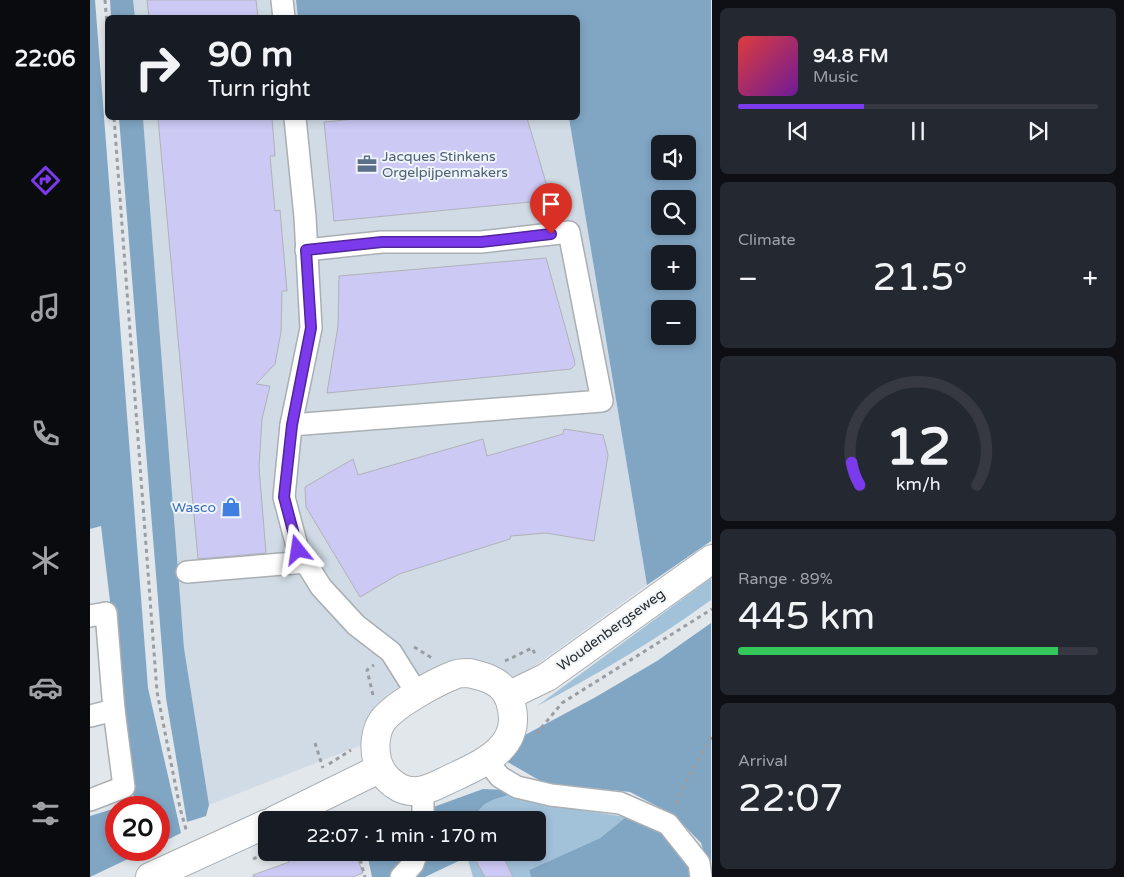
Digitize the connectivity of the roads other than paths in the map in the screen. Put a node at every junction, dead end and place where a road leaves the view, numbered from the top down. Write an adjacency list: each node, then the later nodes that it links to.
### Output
1 (282, 0): 2 (street)
2 (284, 15)
3 (294, 120): 4 (street)
4 (306, 250): 5 (street); 5 (street)
5 (292, 425): 7 (street)
6 (712, 559): 11 (main road, Woudenbergseweg)
7 (306, 562): 8 (street); 10 (street)
8 (187, 572)
9 (90, 616): 12 (street)
10 (418, 695): 11 (main road); 15 (main road)
11 (508, 696): 14 (main road)
12 (114, 710): 13 (street); 16 (street)
13 (90, 716)
14 (487, 761): 17 (main road); 23 (street)
15 (379, 769): 17 (main road); 18 (main road)
16 (90, 800)
17 (422, 807)
18 (293, 811)
19 (258, 828): 21 (main road)
20 (413, 861): 22 (street)
21 (150, 877)
22 (401, 877)
23 (701, 877)

